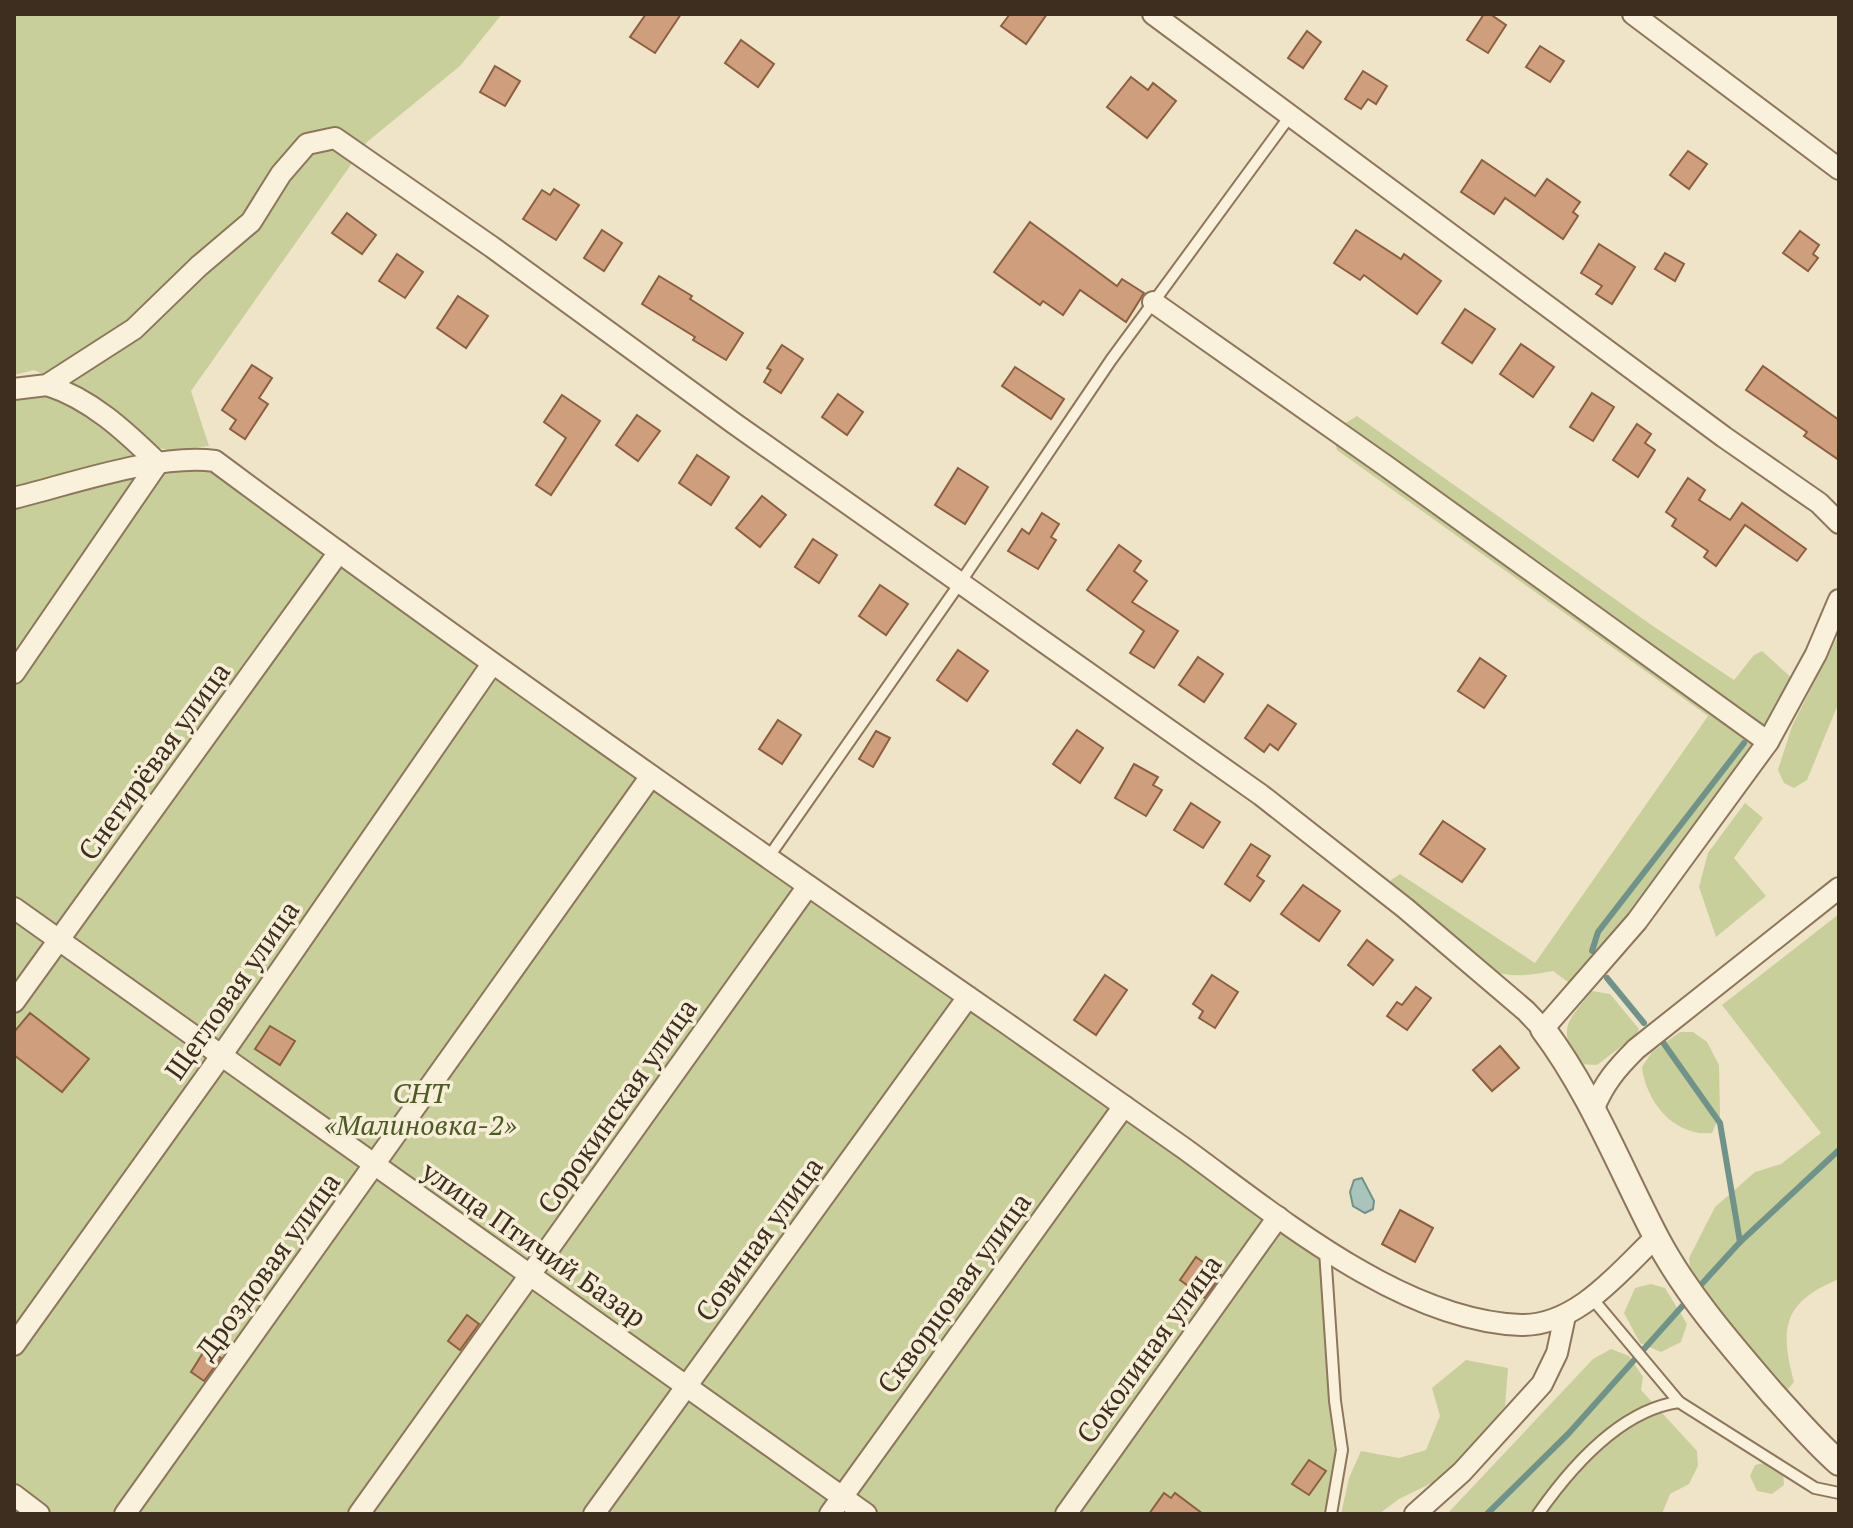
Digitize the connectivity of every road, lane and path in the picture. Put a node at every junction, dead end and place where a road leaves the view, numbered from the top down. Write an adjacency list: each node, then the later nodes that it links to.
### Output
1 (1153, 14): 3 (street)
2 (1633, 14): 4 (street)
3 (1290, 116): 5 (lane); 10 (street)
4 (1839, 169)
5 (1153, 302): 12 (lane); 16 (street)
6 (47, 385): 7 (street); 8 (street); 12 (street)
7 (14, 389)
8 (158, 463): 9 (street); 11 (street); 15 (street)
9 (14, 498)
10 (1839, 523)
11 (339, 552): 14 (street); 22 (street, Снегирёвая улица)
12 (960, 583): 18 (lane); 25 (street)
13 (1839, 600): 16 (street)
14 (492, 664): 17 (street); 26 (street, Щегловая улица)
15 (14, 673)
16 (1768, 742): 25 (street)
17 (651, 776): 18 (street); 29 (street, Дроздовая улица)
18 (768, 858): 19 (street)
19 (808, 886): 23 (street); 33 (street, Сорокинская улица)
20 (1839, 888): 28 (street)
21 (14, 908): 22 (street, улица Птичий Базар)
22 (60, 941): 24 (street, Снегирёвая улица); 26 (street, улица Птичий Базар)
23 (968, 997): 27 (street); 37 (street, Совиная улица)
24 (14, 1002)
25 (1543, 1029): 28 (street)
26 (221, 1056): 29 (street, улица Птичий Базар); 36 (street, Щегловая улица)
27 (1124, 1106): 30 (street); 42 (street, Скворцовая улица)
28 (1594, 1108): 31 (street)
29 (375, 1165): 33 (street, улица Птичий Базар); 44 (street, Дроздовая улица)
30 (1278, 1217): 32 (street); 48 (street, Соколиная улица)
31 (1656, 1237): 34 (street); 39 (street)
32 (1325, 1251): 35 (street); 49 (lane)
33 (531, 1276): 37 (street, улица Птичий Базар); 45 (street, Сорокинская улица)
34 (1591, 1297): 35 (street); 38 (lane)
35 (1565, 1316): 50 (street)
36 (14, 1345)
37 (686, 1387): 42 (street, улица Птичий Базар); 46 (street, Совиная улица)
38 (1679, 1402): 40 (lane); 51 (lane)
39 (1839, 1463)
40 (1839, 1493)
41 (14, 1495): 43 (street)
42 (836, 1506): 47 (street, улица Птичий Базар)
43 (39, 1514)
44 (125, 1514)
45 (359, 1514)
46 (594, 1514)
47 (866, 1514)
48 (1066, 1514)
49 (1331, 1514)
50 (1415, 1514)
51 (1538, 1514)

